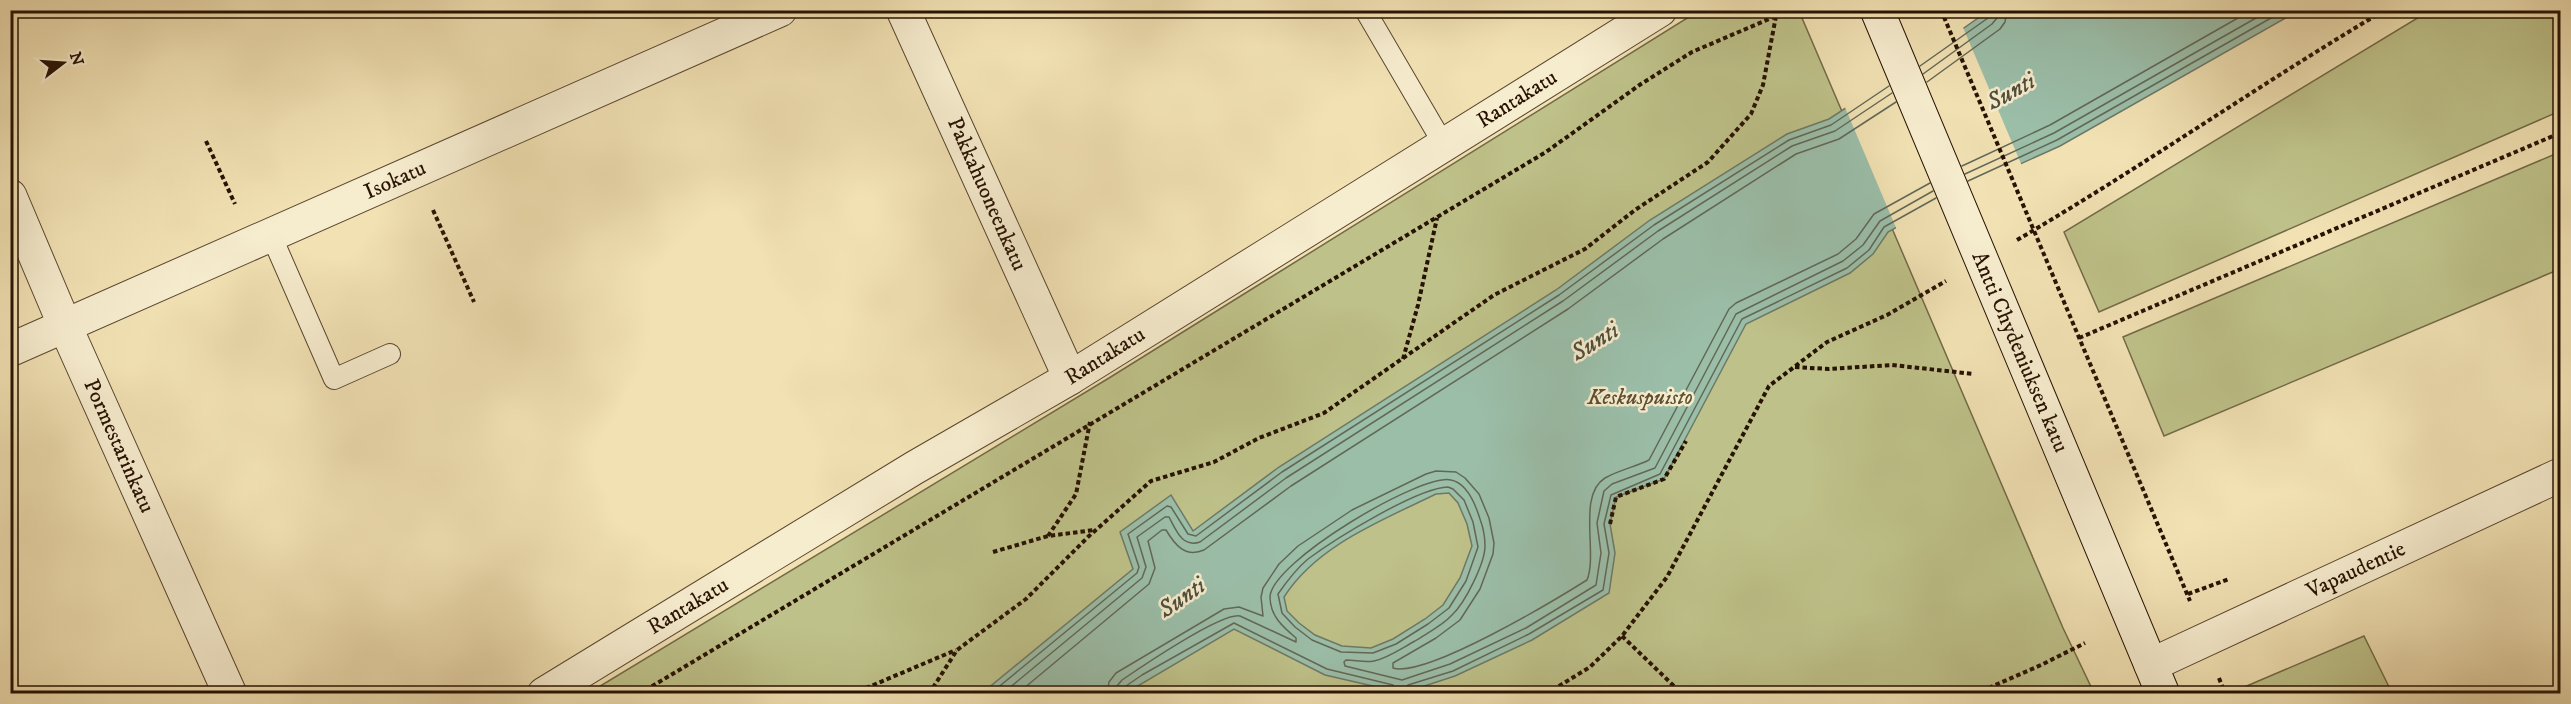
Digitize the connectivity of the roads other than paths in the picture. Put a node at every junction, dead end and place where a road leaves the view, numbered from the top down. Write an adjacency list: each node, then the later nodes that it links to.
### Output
1 (780, 10): 8 (street, Isokatu)
2 (903, 10): 12 (street, Pakkahuoneenkatu)
3 (1365, 10): 6 (lane)
4 (1660, 10): 6 (street, Rantakatu)
5 (1877, 10): 14 (street, Antti Chydeniuksen katu)
6 (1444, 145): 12 (street, Rantakatu)
7 (10, 196): 9 (street, Pormestarinkatu)
8 (262, 239): 9 (street, Isokatu); 11 (lane)
9 (65, 326): 10 (street, Isokatu); 15 (street, Pormestarinkatu)
10 (10, 350)
11 (390, 354)
12 (1070, 378): 16 (street, Rantakatu)
13 (2560, 475): 14 (street, Vapaudentie)
14 (2157, 679)
15 (230, 693)
16 (544, 693)

